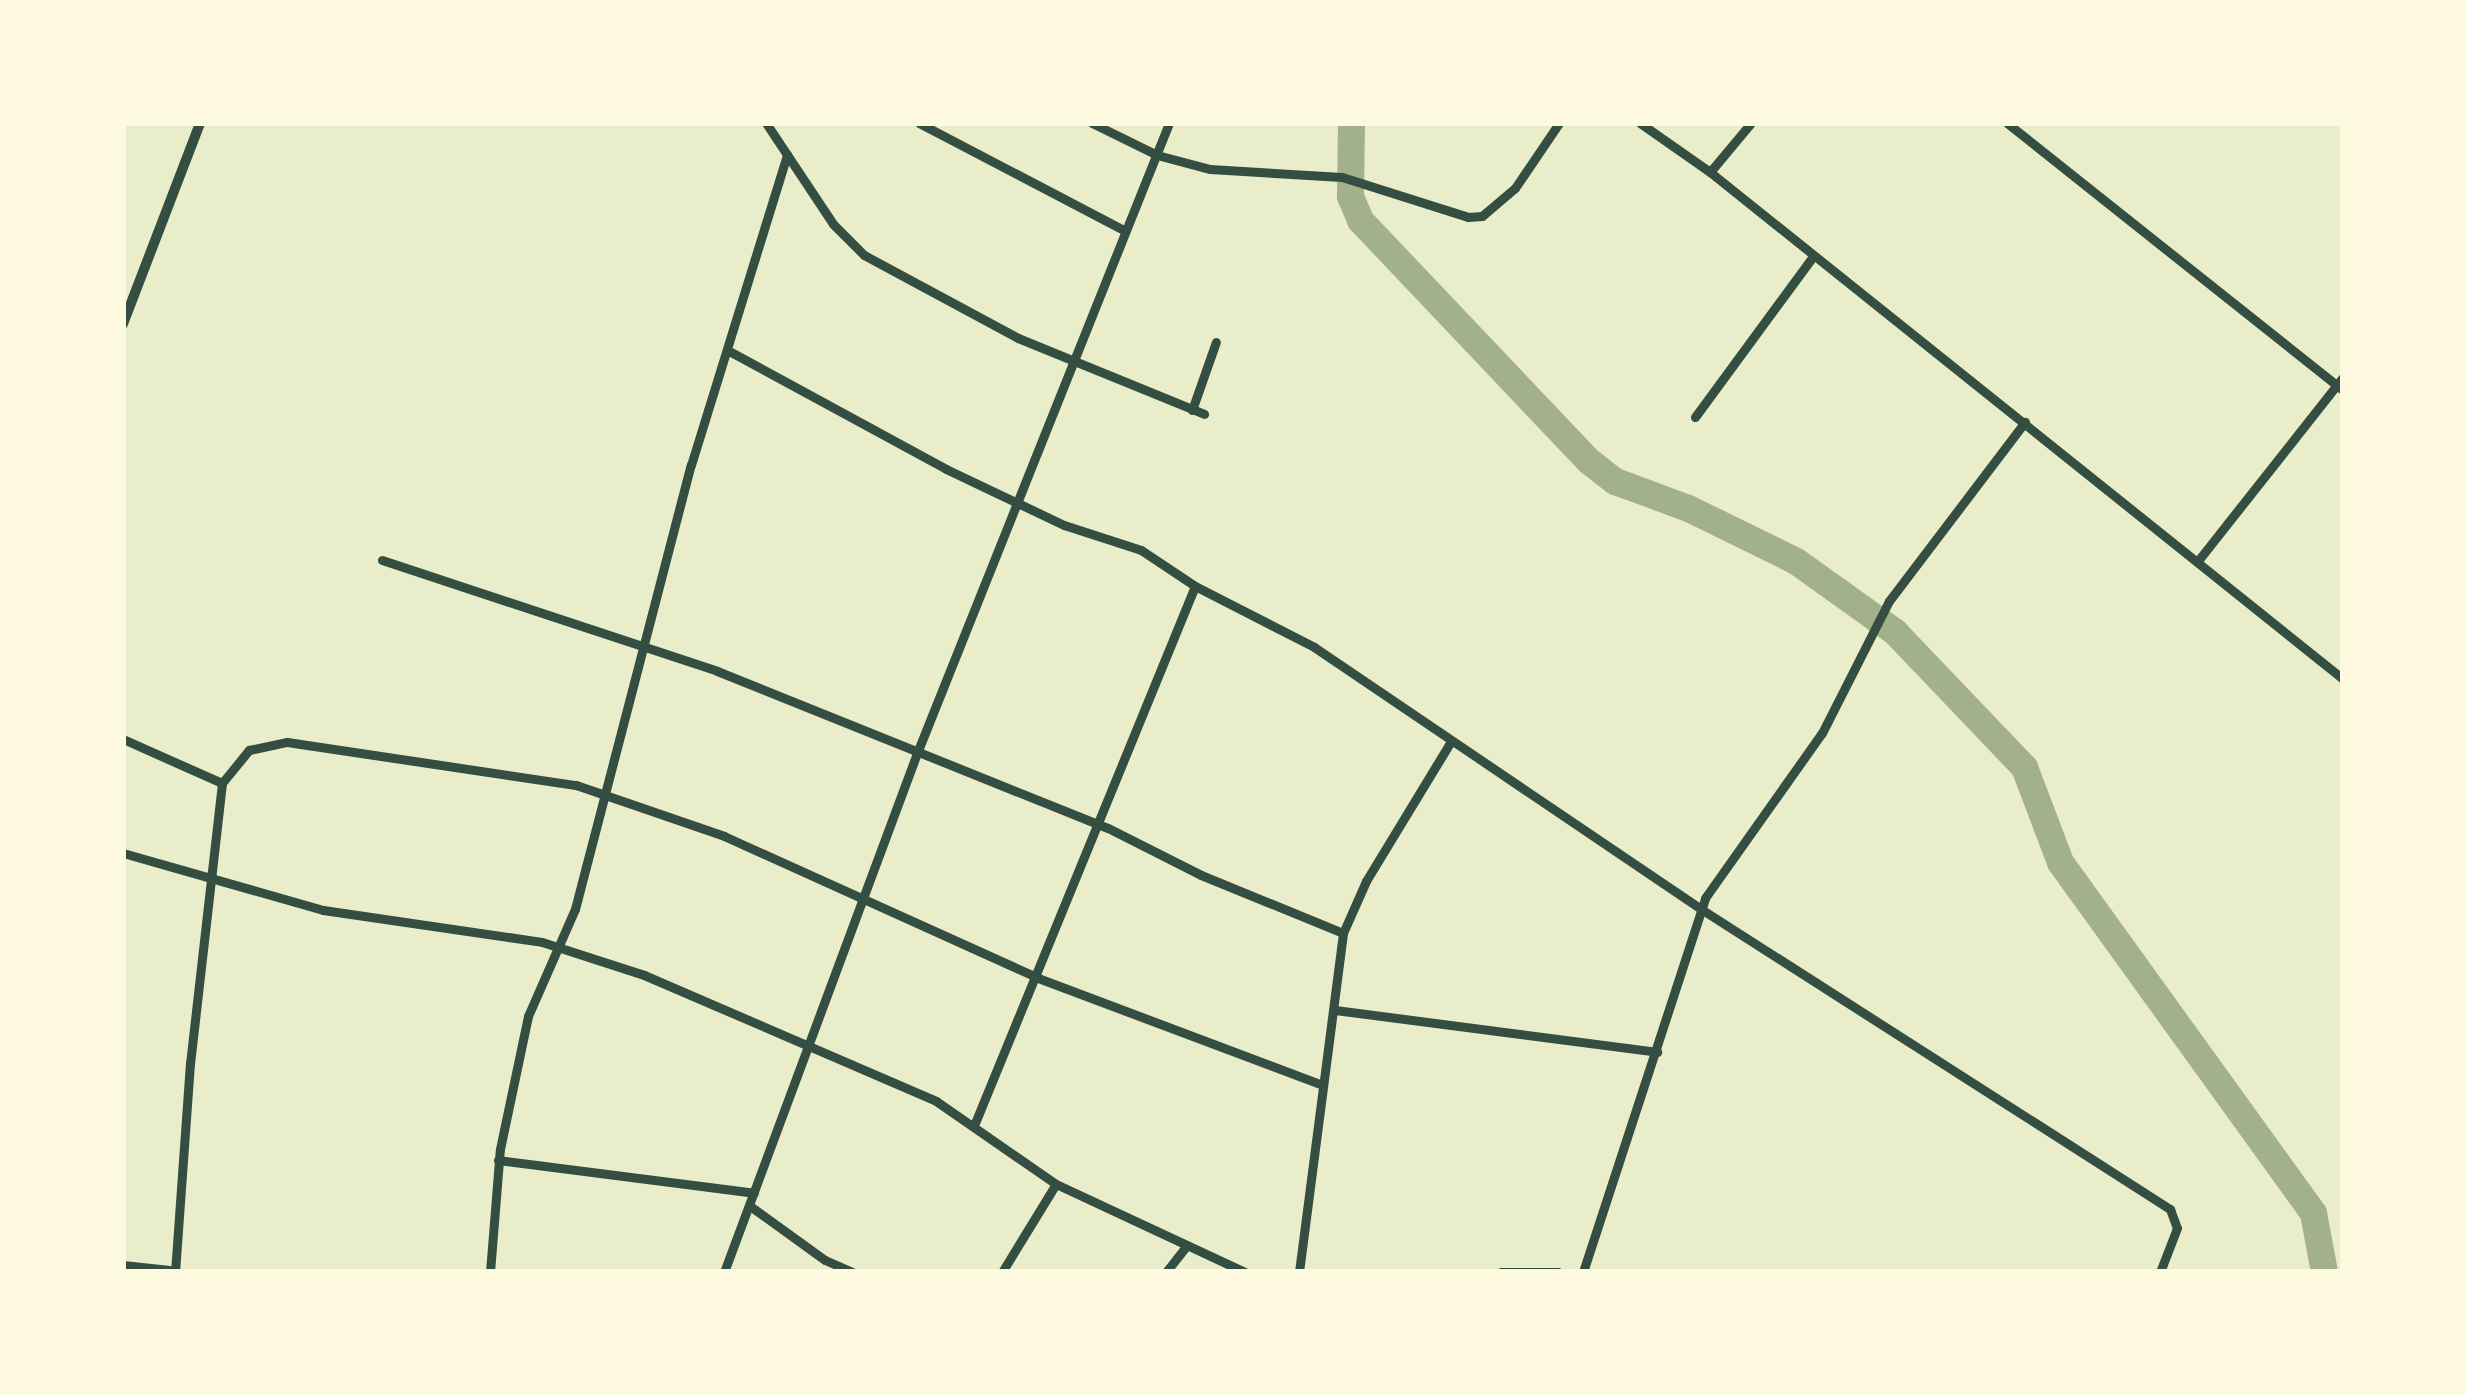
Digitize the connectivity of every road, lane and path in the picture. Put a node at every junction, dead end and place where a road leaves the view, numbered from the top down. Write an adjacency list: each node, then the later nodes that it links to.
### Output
1 (200, 123): 16 (street)
2 (766, 123): 10 (street)
3 (920, 123): 14 (street)
4 (1091, 123): 12 (street)
5 (1169, 123): 12 (street)
6 (1559, 123): 12 (street)
7 (1640, 123): 13 (street)
8 (1751, 123): 13 (street)
9 (2007, 123): 20 (street)
10 (777, 128): 11 (street)
11 (787, 154): 18 (street); 19 (street)
12 (1157, 155): 14 (street)
13 (1709, 172): 15 (street)
14 (1126, 231): 19 (street)
15 (1812, 258): 23 (street); 24 (street)
16 (123, 324)
17 (1216, 342): 21 (street)
18 (730, 350): 25 (street); 29 (street)
19 (1076, 361): 21 (street); 25 (street)
20 (2341, 384): 27 (street)
21 (1192, 410): 22 (street)
22 (1204, 414)
23 (1696, 417)
24 (2025, 422): 27 (street); 39 (street)
25 (1016, 504): 28 (street); 33 (street)
26 (382, 560): 29 (street)
27 (2197, 562): 30 (street)
28 (1195, 586): 32 (street); 36 (street)
29 (646, 646): 33 (street); 35 (street)
30 (2343, 680)
31 (123, 740): 34 (street)
32 (1450, 743): 39 (street); 41 (street)
33 (917, 753): 36 (street); 40 (street)
34 (222, 783): 35 (street); 38 (street)
35 (606, 794): 40 (street); 42 (street)
36 (1100, 825): 41 (street); 43 (street)
37 (123, 853): 38 (street)
38 (208, 880): 42 (street); 55 (street)
39 (1703, 903): 46 (street); 66 (street)
40 (865, 904): 43 (street); 45 (street)
41 (1343, 933): 44 (street)
42 (556, 946): 45 (street); 49 (street)
43 (1038, 978): 47 (street); 48 (street)
44 (1335, 1010): 46 (street); 47 (street)
45 (811, 1046): 48 (street); 51 (street)
46 (1657, 1052): 65 (street)
47 (1322, 1084): 62 (street)
48 (975, 1123): 50 (street)
49 (498, 1160): 51 (street); 56 (street)
50 (1056, 1184): 53 (street); 59 (street)
51 (754, 1193): 52 (street)
52 (750, 1206): 57 (street); 58 (street)
53 (1187, 1245): 60 (street); 61 (street)
54 (123, 1267): 55 (main road)
55 (173, 1272)
56 (490, 1272)
57 (724, 1272)
58 (852, 1272)
59 (1002, 1272)
60 (1166, 1272)
61 (1245, 1272)
62 (1299, 1272)
63 (1502, 1272): 64 (street)
64 (1558, 1272)
65 (1583, 1272)
66 (2160, 1272)

